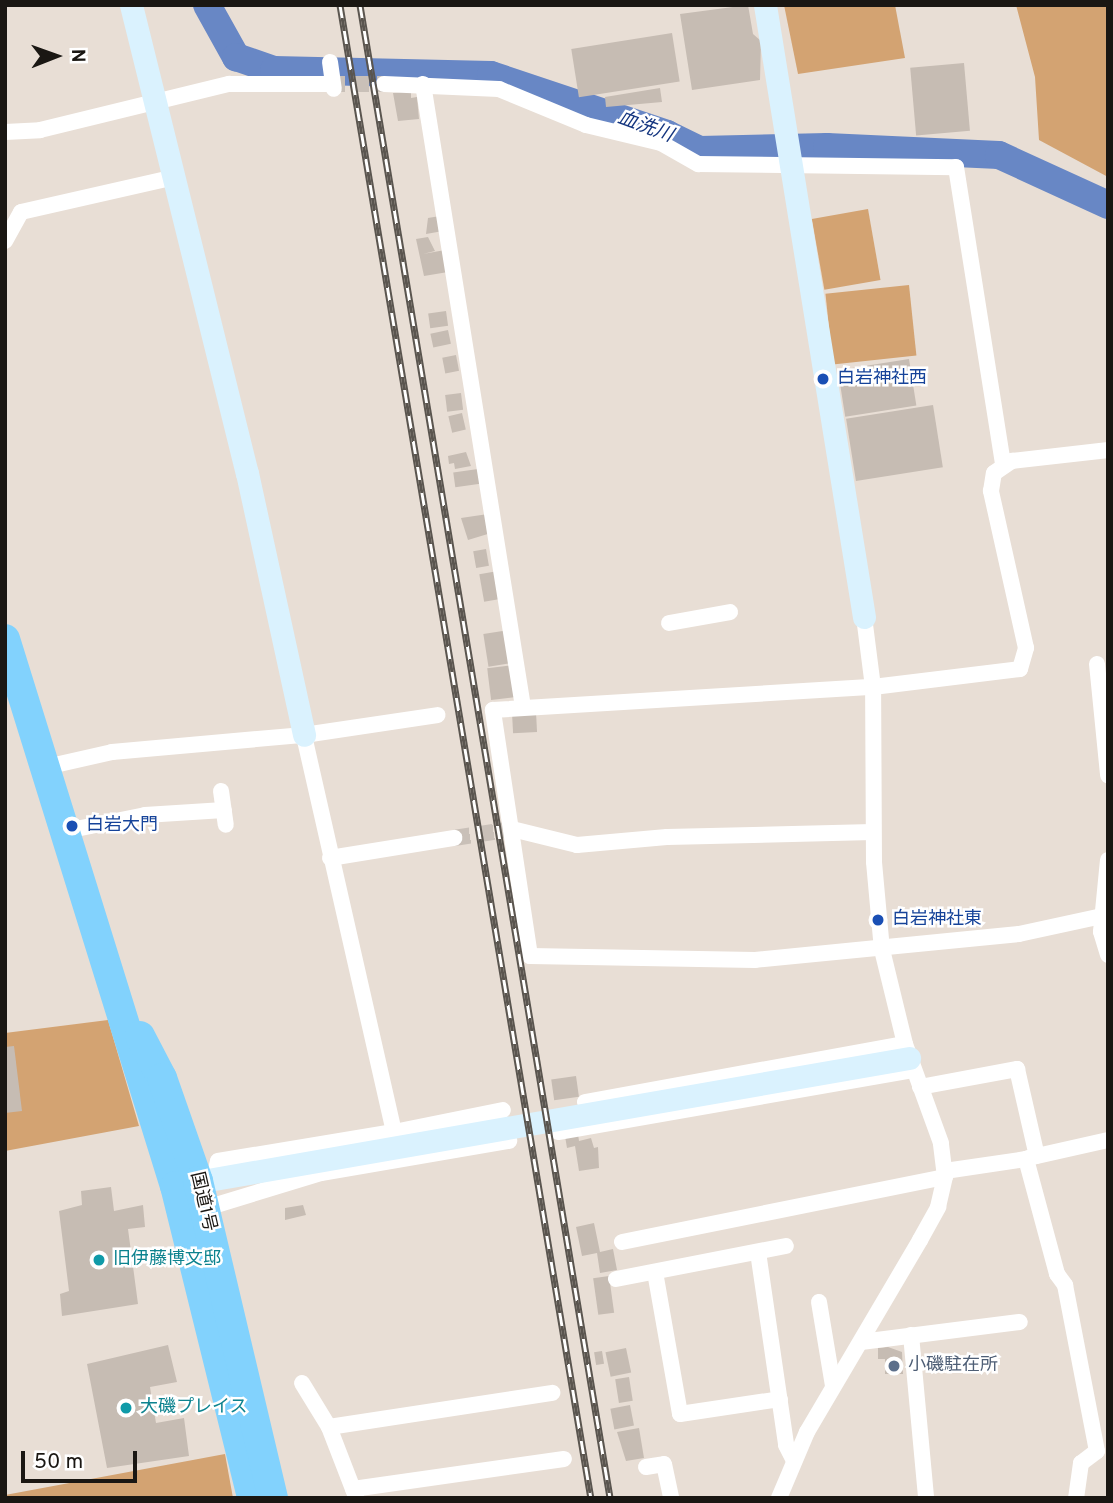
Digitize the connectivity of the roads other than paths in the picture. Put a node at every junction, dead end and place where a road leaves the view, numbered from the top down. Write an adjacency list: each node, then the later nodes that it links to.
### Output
1 (131, 5): 6 (street)
2 (765, 5): 8 (street)
3 (330, 62): 6 (street)
4 (384, 84): 5 (street)
5 (423, 85): 8 (street); 19 (street)
6 (158, 103): 7 (street); 9 (street)
7 (5, 132)
8 (791, 154): 12 (street); 14 (street)
9 (174, 177): 10 (street); 21 (street)
10 (5, 241)
11 (1108, 450): 12 (street)
12 (1003, 463): 18 (street)
13 (730, 612): 15 (street)
14 (864, 617): 18 (street)
15 (669, 623)
16 (5, 639): 22 (highway, 国道1号)
17 (1097, 664): 23 (street)
18 (873, 687): 19 (street); 27 (street)
19 (523, 707): 32 (street)
20 (438, 715): 21 (street)
21 (304, 734): 22 (street); 29 (street)
22 (46, 767): 26 (highway, 国道1号)
23 (1108, 775)
24 (221, 791): 26 (street)
25 (512, 829): 27 (street)
26 (66, 831): 46 (highway, 国道1号)
27 (873, 832): 32 (street)
28 (454, 838): 29 (street)
29 (330, 858): 40 (street)
30 (1108, 860): 31 (street)
31 (1102, 916): 32 (street); 33 (street)
32 (882, 950): 34 (street)
33 (1108, 955)
34 (909, 1057): 35 (street); 36 (street); 39 (street); 46 (street)
35 (920, 1087): 44 (street); 45 (street)
36 (612, 1097): 37 (street); 39 (street)
37 (585, 1102)
38 (503, 1110): 40 (street)
39 (608, 1123): 41 (street)
40 (394, 1132): 46 (street)
41 (558, 1132)
42 (1108, 1140): 44 (street)
43 (509, 1142): 46 (street)
44 (1031, 1158): 45 (street); 61 (street)
45 (945, 1174): 47 (street); 55 (street)
46 (198, 1188): 66 (highway, 国道1号); 67 (highway, 国道1号)
47 (622, 1242)
48 (786, 1246): 49 (street)
49 (758, 1252): 50 (street); 59 (street)
50 (655, 1272): 51 (street); 59 (street)
51 (616, 1279)
52 (819, 1302): 57 (street)
53 (1020, 1322): 54 (street)
54 (911, 1335): 55 (street); 70 (street)
55 (861, 1342): 57 (street)
56 (302, 1383): 60 (street)
57 (834, 1386): 63 (street)
58 (552, 1393): 60 (street)
59 (780, 1399): 63 (street)
60 (329, 1427): 65 (street)
61 (1102, 1450): 71 (street)
62 (564, 1459): 65 (street)
63 (794, 1461): 69 (street)
64 (646, 1467): 68 (street)
65 (355, 1493)
66 (252, 1498)
67 (274, 1498)
68 (671, 1498)
69 (779, 1498)
70 (926, 1498)
71 (1076, 1498)

